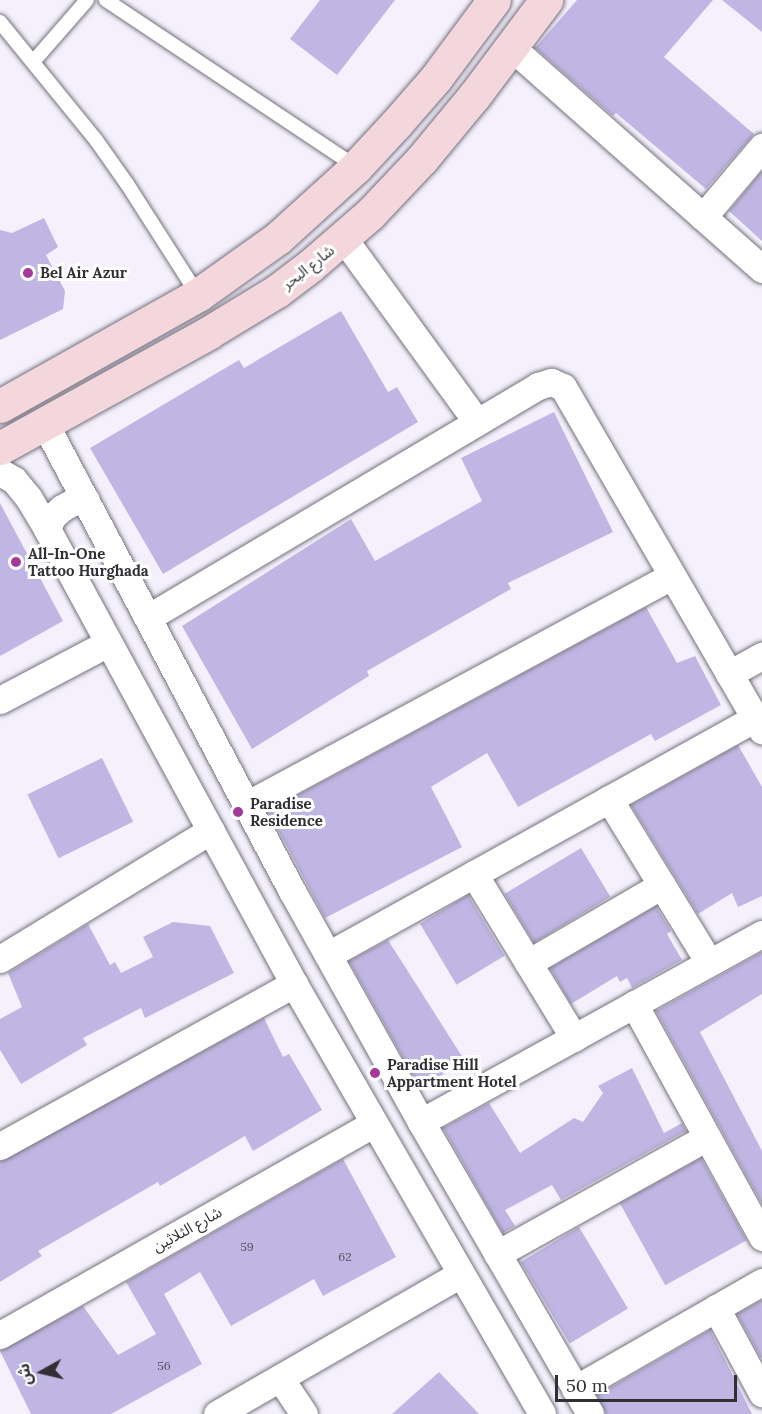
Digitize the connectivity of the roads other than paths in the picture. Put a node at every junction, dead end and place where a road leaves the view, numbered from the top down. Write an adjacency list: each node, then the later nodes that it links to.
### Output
1 (87, 0): 7 (lane)
2 (106, 0): 9 (lane)
3 (495, 0): 9 (main road)
4 (546, 0): 6 (main road, شارع البحر)
5 (0, 22): 7 (lane)
6 (511, 47): 10 (street); 11 (main road, شارع البحر)
7 (33, 62): 13 (lane)
8 (762, 147): 10 (street)
9 (356, 167): 13 (main road)
10 (702, 218): 12 (street)
11 (344, 238): 15 (street); 16 (main road, شارع البحر)
12 (762, 269)
13 (198, 295): 14 (main road)
14 (0, 406)
15 (477, 422): 21 (street); 22 (street)
16 (45, 424): 17 (main road, شارع البحر); 19 (street)
17 (0, 448)
18 (0, 472): 20 (street)
19 (86, 500): 20 (street); 22 (street)
20 (47, 529): 23 (street)
21 (671, 576): 25 (street); 29 (street)
22 (149, 617): 29 (street)
23 (108, 643): 26 (street); 30 (street)
24 (762, 656): 25 (street)
25 (729, 674): 27 (street)
26 (0, 700)
27 (758, 724): 28 (street)
28 (609, 799): 31 (street); 32 (street)
29 (248, 804): 33 (street)
30 (211, 830): 34 (street); 37 (street)
31 (474, 874): 36 (street); 39 (street)
32 (662, 885): 38 (street); 39 (street)
33 (292, 891): 34 (street); 36 (street)
34 (254, 910): 40 (street)
35 (762, 934): 38 (street)
36 (328, 955): 43 (street)
37 (0, 959)
38 (709, 962): 41 (street)
39 (528, 963): 42 (street)
40 (294, 984): 44 (street); 46 (street)
41 (634, 1004): 42 (street); 45 (street)
42 (573, 1038): 43 (street)
43 (420, 1122): 48 (street)
44 (374, 1123): 49 (street); 54 (street, شارع الثلاثين)
45 (707, 1137): 47 (street); 48 (street)
46 (0, 1146)
47 (762, 1237)
48 (497, 1254): 52 (street)
49 (460, 1274): 53 (street); 55 (street)
50 (762, 1282): 51 (street)
51 (716, 1308): 56 (street); 57 (street)
52 (531, 1313): 53 (street); 56 (street)
53 (493, 1332): 60 (street)
54 (0, 1335)
55 (280, 1378): 58 (street); 59 (street)
56 (575, 1389): 61 (street)
57 (762, 1393)
58 (217, 1414)
59 (304, 1414)
60 (542, 1414)
61 (590, 1414)

